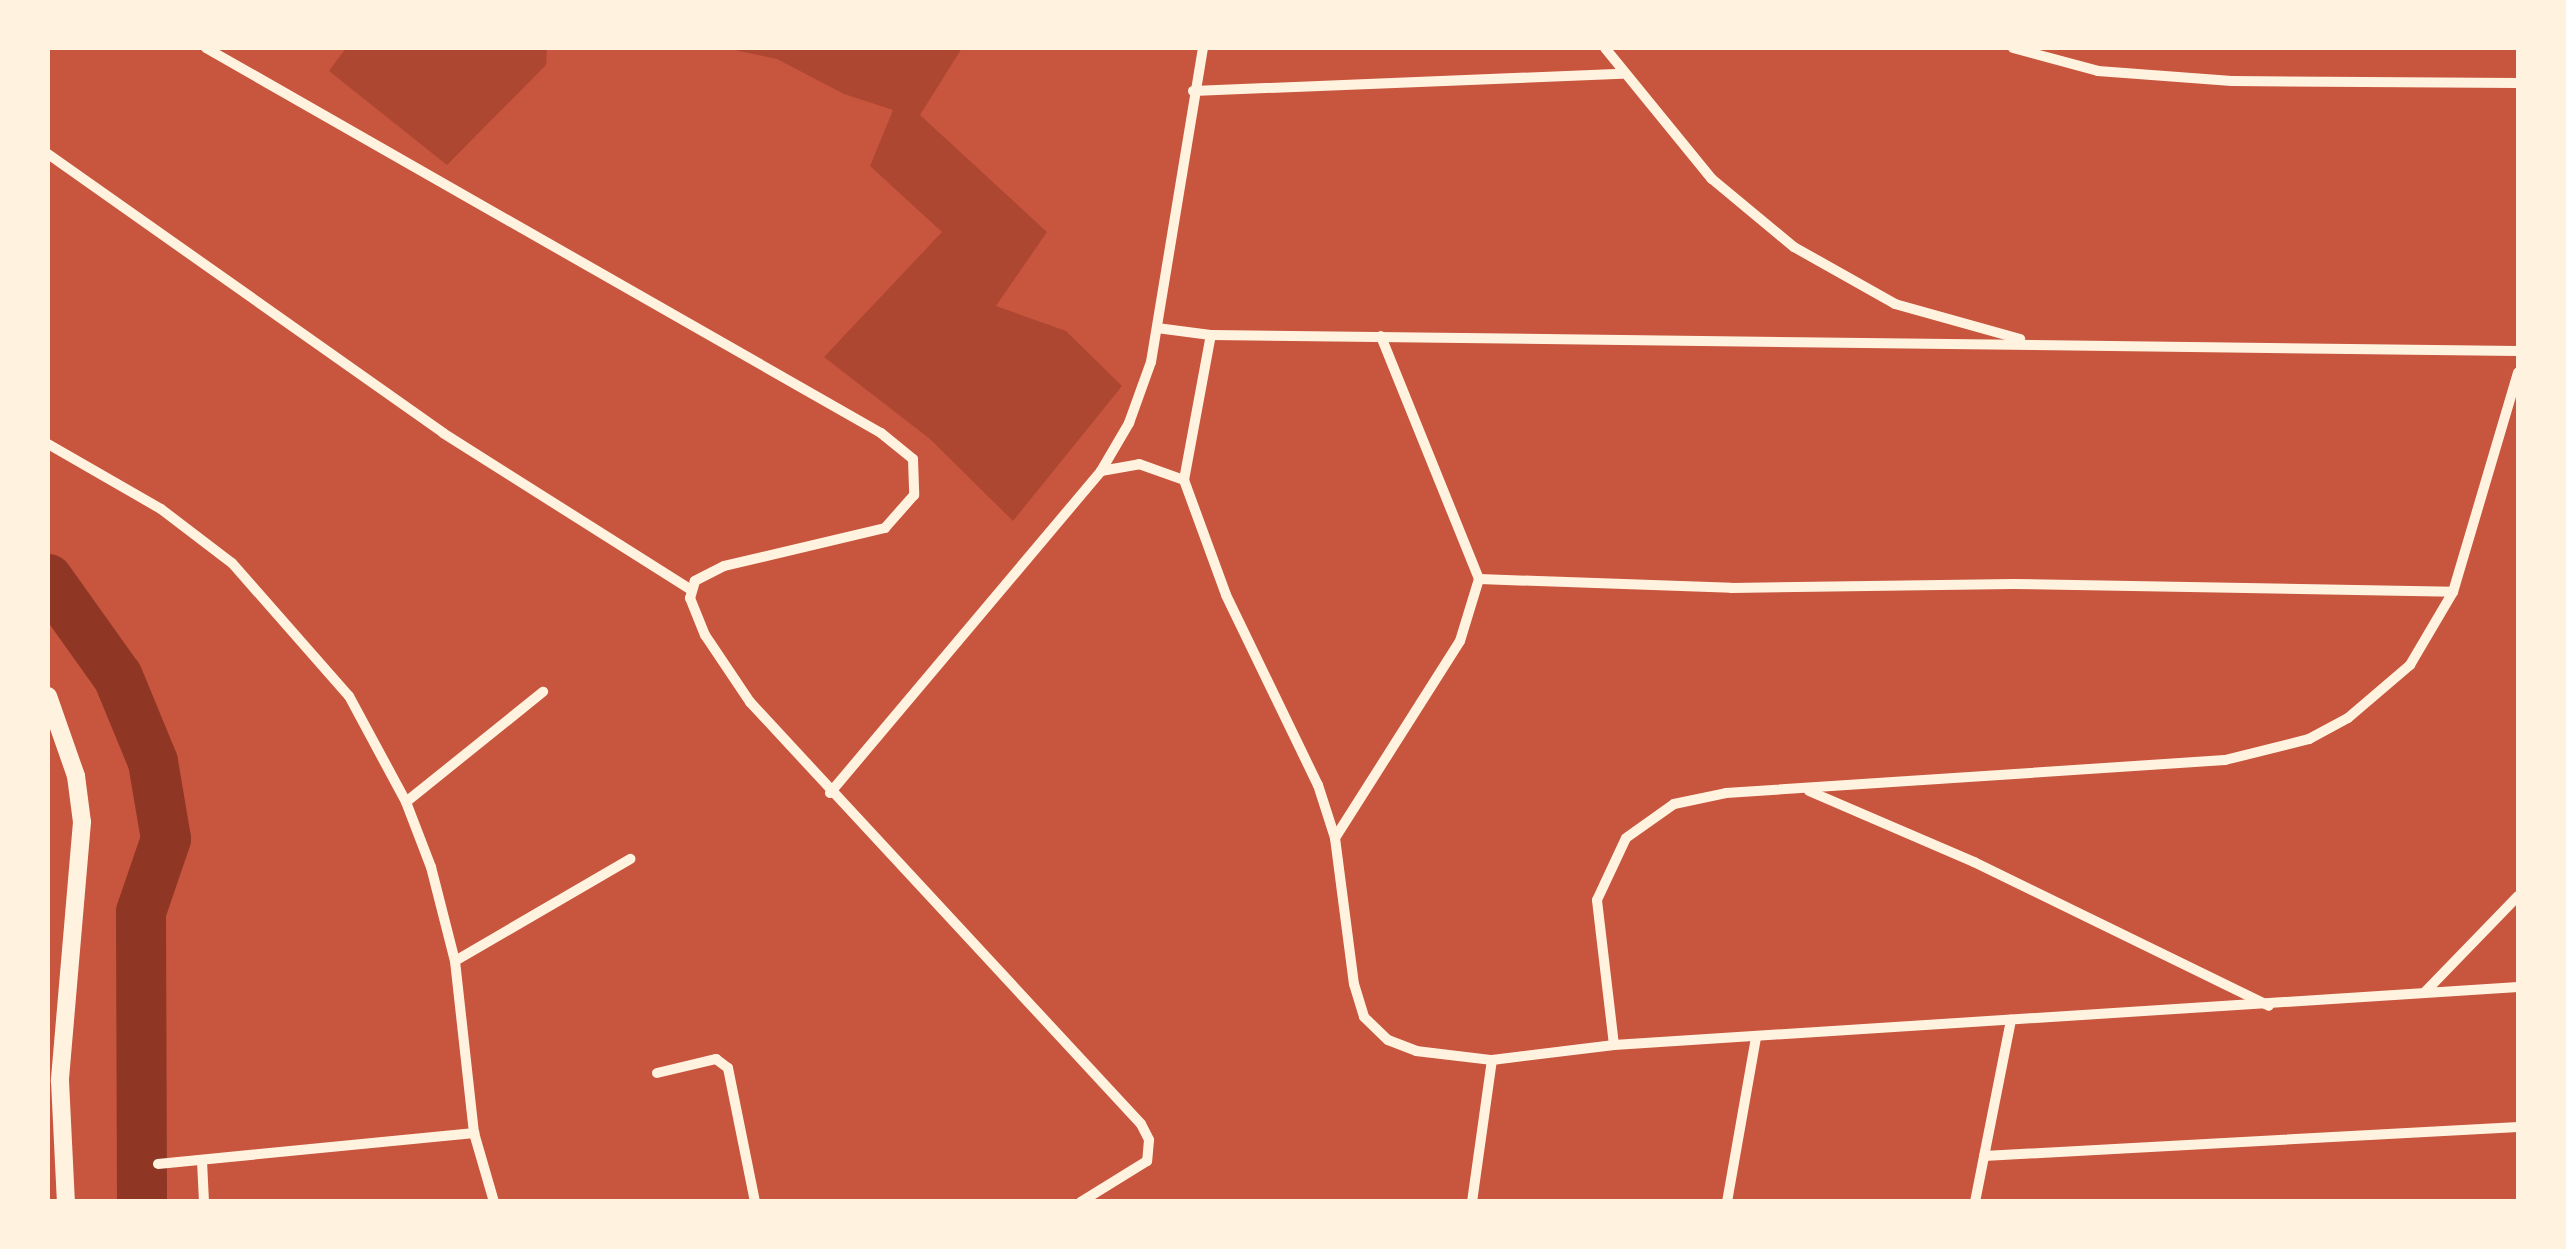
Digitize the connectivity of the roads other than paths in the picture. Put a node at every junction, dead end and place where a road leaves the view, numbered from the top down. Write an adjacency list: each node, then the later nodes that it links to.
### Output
1 (206, 48): 19 (street)
2 (1203, 48): 7 (street)
3 (1605, 48): 5 (street)
4 (2013, 48): 6 (street)
5 (1622, 74): 7 (street); 12 (street)
6 (2518, 83)
7 (1193, 91): 9 (street)
8 (48, 154): 19 (street)
9 (1158, 328): 10 (street); 16 (street)
10 (1211, 334): 11 (street); 17 (street)
11 (1380, 336): 12 (street); 18 (street)
12 (2036, 344): 13 (street)
13 (2518, 351)
14 (2518, 372): 20 (street)
15 (48, 444): 25 (street)
16 (1101, 471): 17 (street); 24 (street)
17 (1184, 480): 26 (street)
18 (1480, 578): 20 (street); 26 (street)
19 (690, 589): 24 (street)
20 (2453, 592): 23 (street)
21 (543, 692): 25 (street)
22 (48, 696): 43 (street)
23 (1807, 790): 32 (street); 35 (street)
24 (830, 793): 47 (street)
25 (406, 802): 29 (street)
26 (1336, 838): 36 (street)
27 (630, 859): 29 (street)
28 (2518, 896): 31 (street)
29 (454, 961): 39 (street)
30 (2518, 987): 31 (street)
31 (2424, 993): 32 (street)
32 (2270, 1006): 33 (street)
33 (2011, 1020): 34 (street); 40 (street)
34 (1756, 1037): 35 (street); 49 (street)
35 (1614, 1044): 36 (street)
36 (1492, 1060): 48 (street)
37 (657, 1073): 46 (street)
38 (2518, 1127): 40 (street)
39 (474, 1133): 41 (street); 45 (street)
40 (1984, 1156): 50 (street)
41 (202, 1161): 42 (street); 44 (street)
42 (158, 1164)
43 (66, 1202)
44 (204, 1202)
45 (494, 1202)
46 (754, 1202)
47 (1080, 1202)
48 (1472, 1202)
49 (1727, 1202)
50 (1976, 1202)

